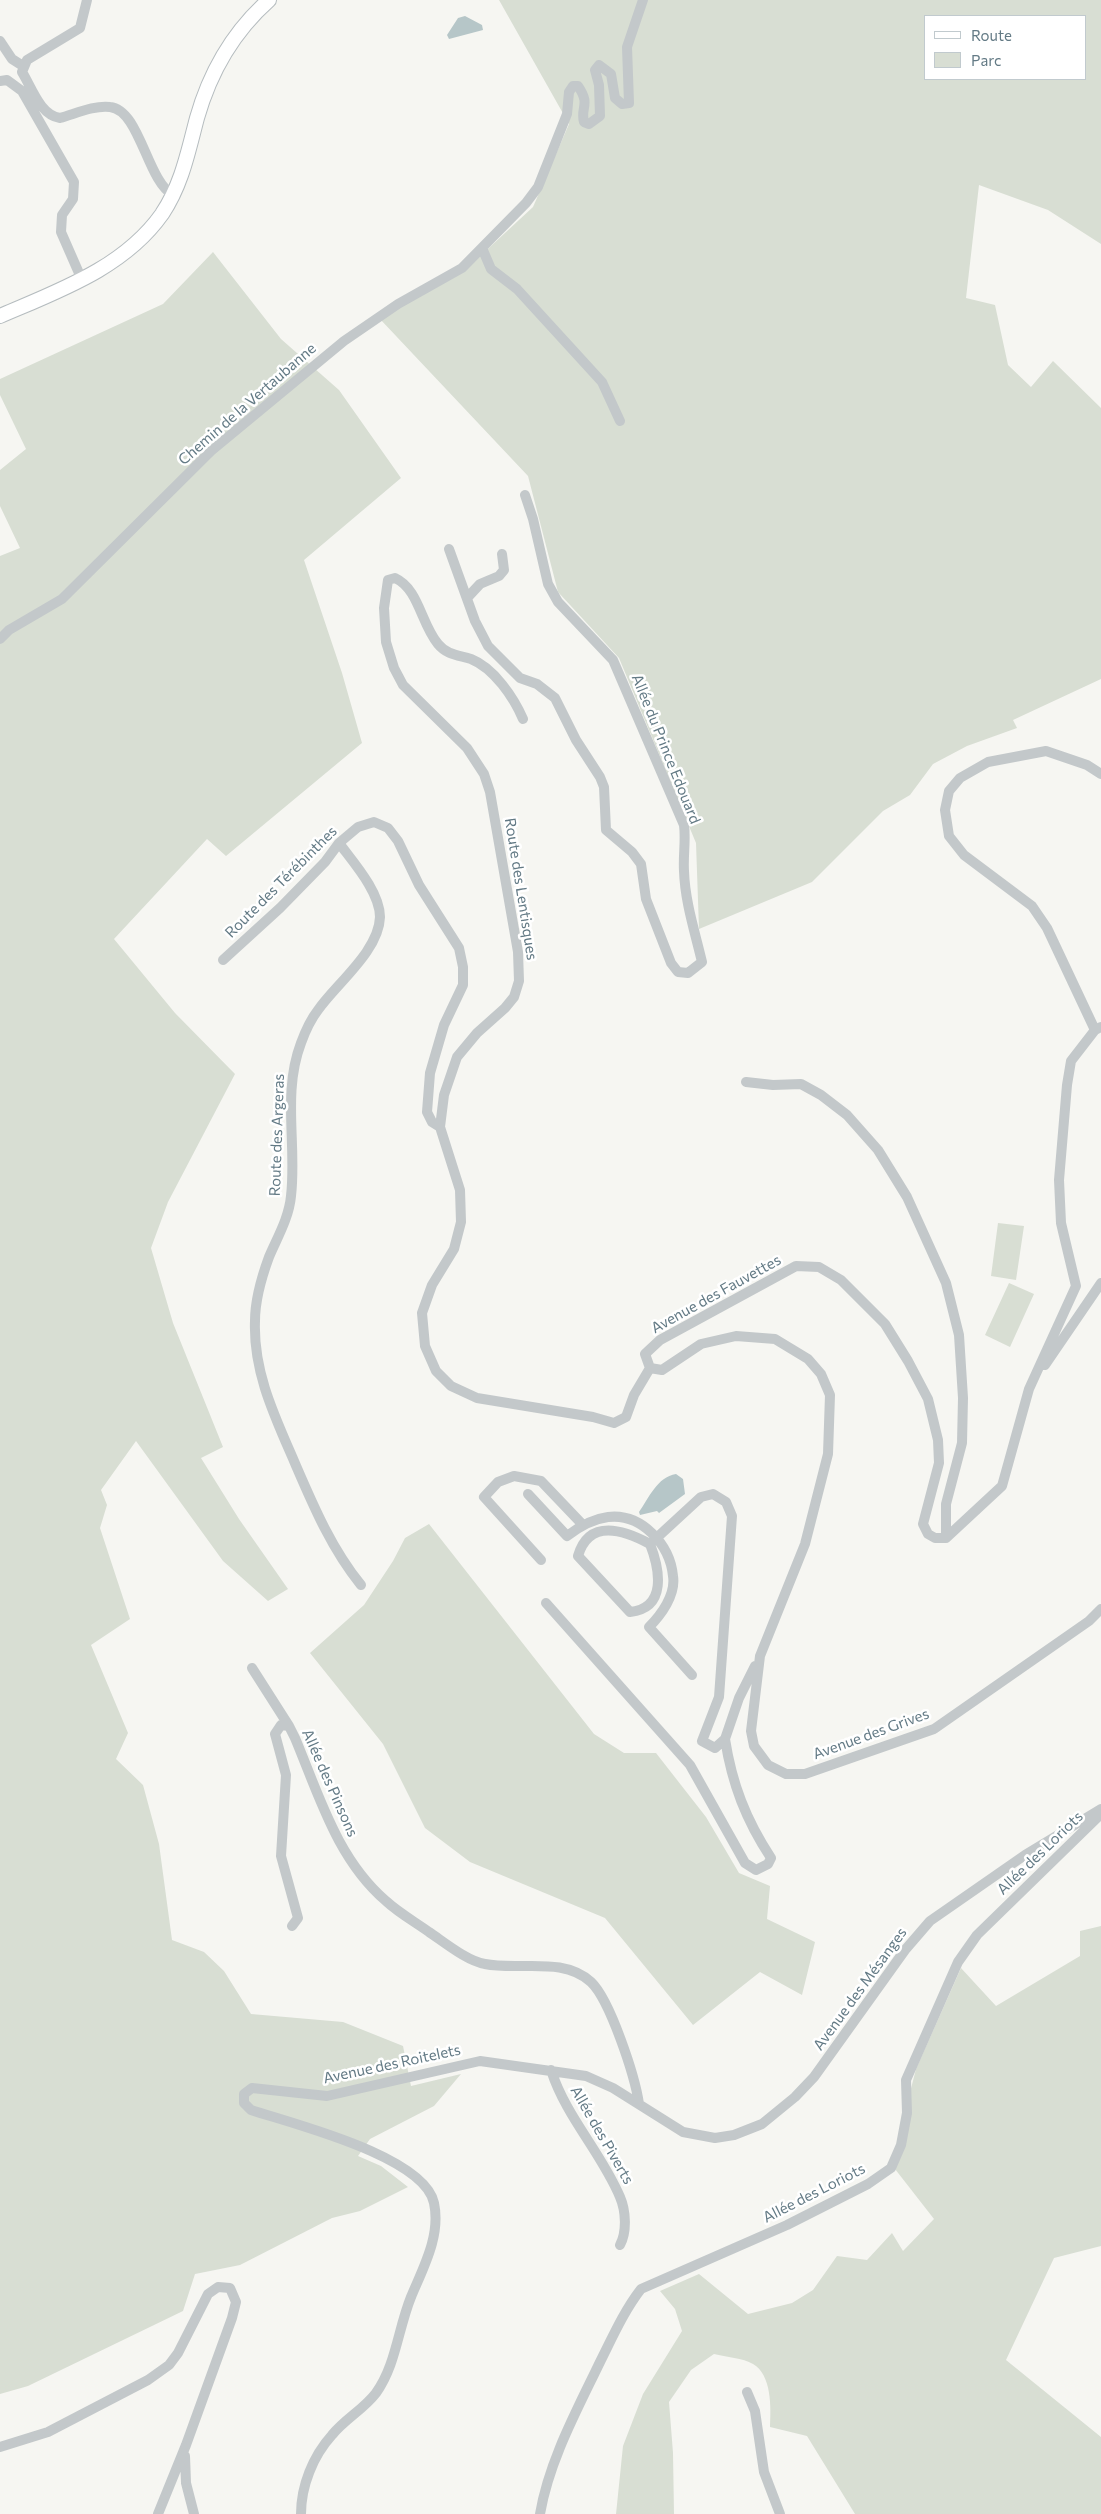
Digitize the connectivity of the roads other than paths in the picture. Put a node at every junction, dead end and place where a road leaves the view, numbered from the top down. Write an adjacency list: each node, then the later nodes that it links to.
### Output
1 (87, 0): 5 (street)
2 (269, 0): 7 (main road)
3 (644, 0): 8 (street, Chemin de la Vertaubanne)
4 (0, 41): 5 (street)
5 (23, 66): 7 (street)
6 (0, 80): 9 (street)
7 (173, 195): 9 (main road)
8 (482, 248): 11 (street); 16 (street, Chemin de la Vertaubanne)
9 (82, 280): 10 (main road)
10 (0, 316)
11 (620, 422)
12 (524, 496): 17 (street, Allée du Prince Edouard)
13 (449, 549): 15 (street)
14 (502, 554): 15 (street)
15 (467, 598): 17 (street)
16 (0, 639)
17 (520, 678): 18 (street)
18 (503, 687): 19 (street); 25 (street, Route des Lentisques)
19 (523, 719)
20 (1101, 774): 23 (street)
21 (340, 843): 22 (street, Route des Térébinthes); 25 (street, Route des Térébinthes); 34 (street, Route des Argeras)
22 (223, 960)
23 (1098, 1028): 28 (street)
24 (746, 1082): 31 (street)
25 (440, 1127): 27 (street, Route des Lentisques)
26 (1101, 1283): 28 (street)
27 (650, 1368): 31 (street, Avenue des Fauvettes); 37 (street)
28 (1029, 1389): 31 (street)
29 (528, 1494): 30 (street)
30 (582, 1524): 32 (street); 33 (street)
31 (946, 1538)
32 (654, 1541): 32 (street); 39 (street); 41 (street)
33 (541, 1560)
34 (361, 1586)
35 (546, 1603): 41 (street)
36 (1101, 1610): 37 (street, Avenue des Grives)
37 (760, 1656): 41 (street)
38 (252, 1668): 40 (street)
39 (692, 1675)
40 (289, 1726): 44 (street, Allée des Pinsons); 46 (street, Allée des Pinsons)
41 (725, 1739)
42 (1101, 1809): 46 (street, Avenue des Mésanges)
43 (1101, 1814): 54 (street, Allée des Loriots)
44 (292, 1926)
45 (551, 2070): 46 (street, Avenue des Roitelets); 47 (street, Allée des Piverts); 53 (street, Avenue des Roitelets)
46 (639, 2104)
47 (620, 2245)
48 (747, 2392): 55 (street)
49 (186, 2445): 50 (street); 51 (street); 52 (street)
50 (0, 2448)
51 (158, 2514)
52 (194, 2514)
53 (301, 2514)
54 (540, 2514)
55 (780, 2514)

